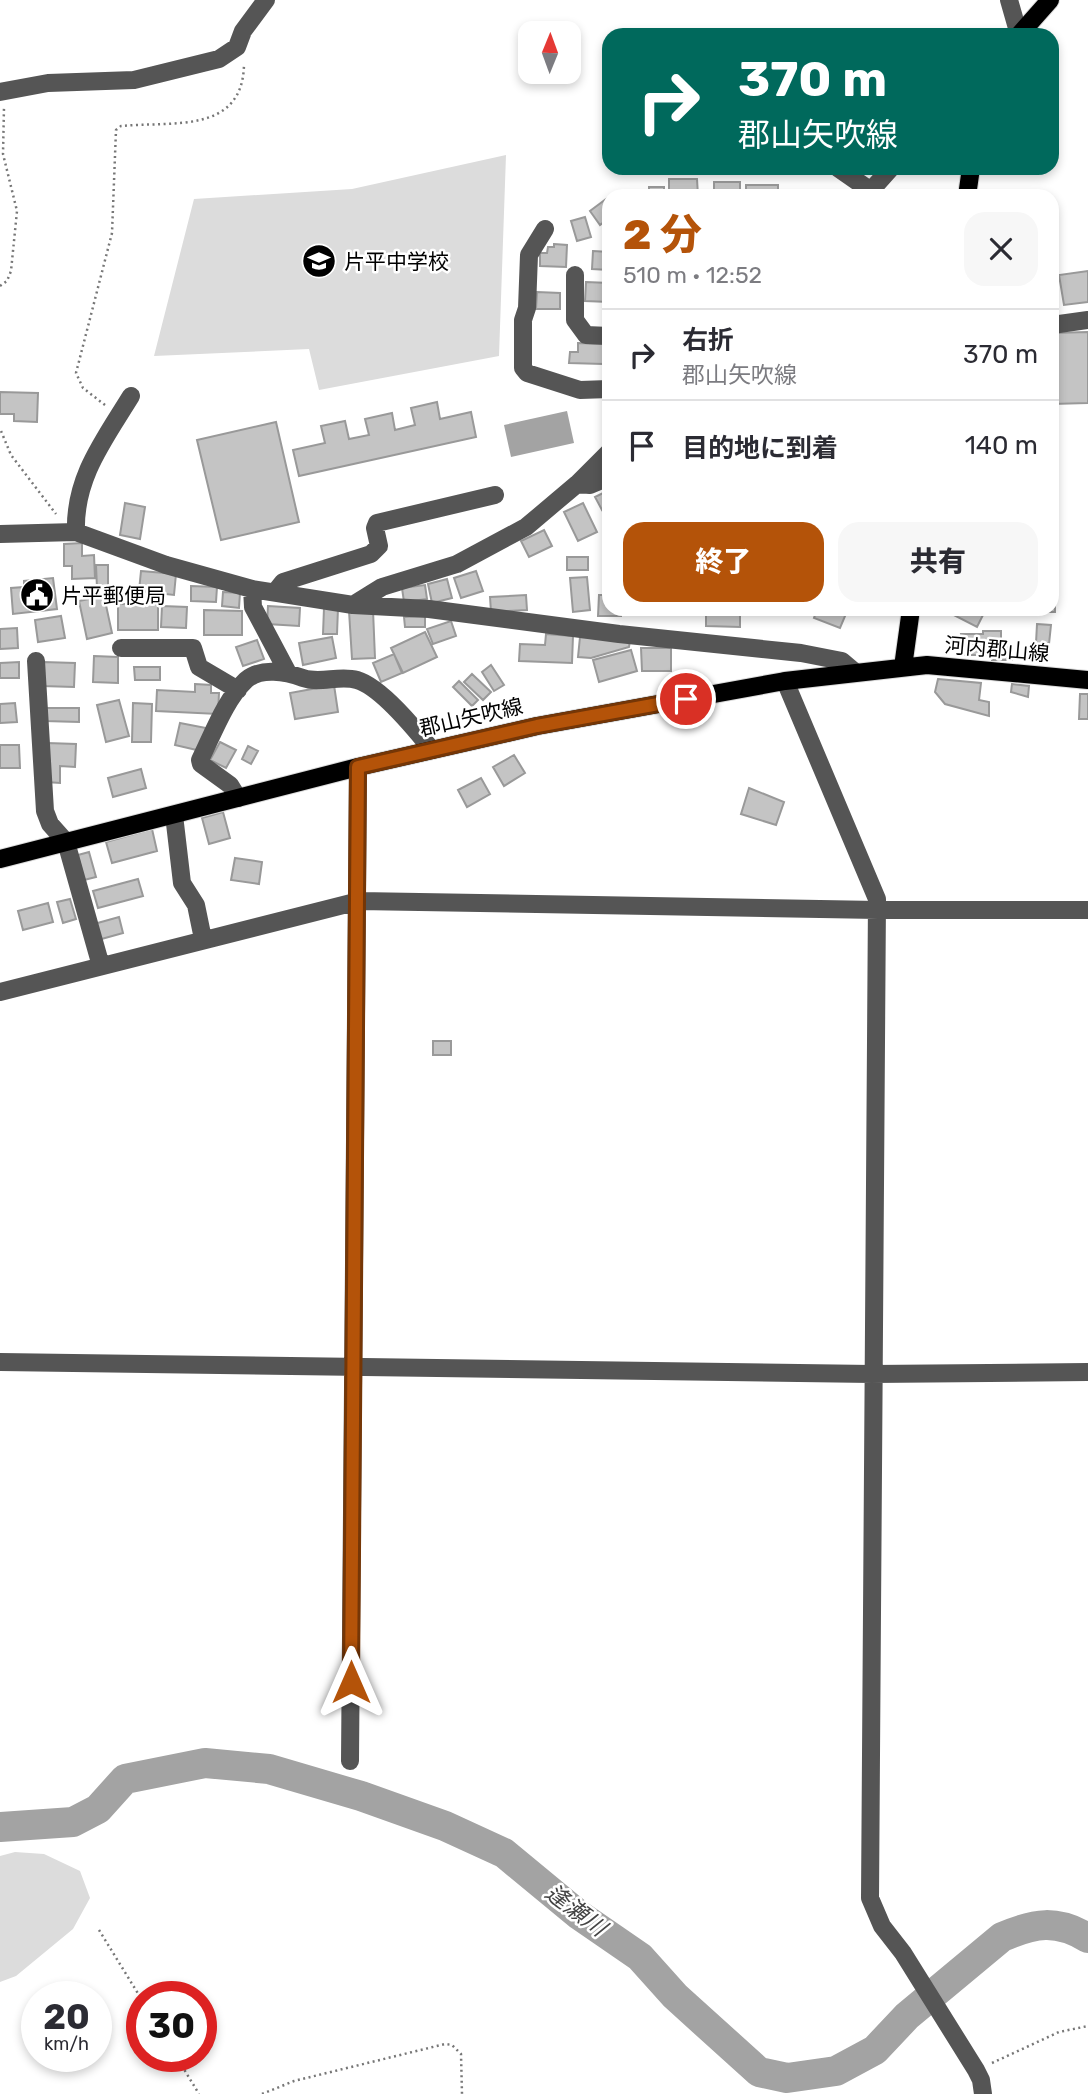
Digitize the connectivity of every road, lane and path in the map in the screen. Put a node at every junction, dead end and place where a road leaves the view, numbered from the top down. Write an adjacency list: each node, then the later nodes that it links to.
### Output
1 (266, 0): 6 (street)
2 (1009, 0): 4 (street)
3 (1050, 0): 5 (main road)
4 (1017, 28)
5 (1025, 28)
6 (237, 47): 7 (street); 20 (path)
7 (1, 91): 14 (path)
8 (846, 175): 10 (street)
9 (885, 175): 11 (street)
10 (863, 189)
11 (872, 189)
12 (545, 229): 18 (street)
13 (575, 275): 17 (street)
14 (0, 286)
15 (1088, 320): 16 (street)
16 (1059, 324)
17 (602, 336)
18 (602, 389)
19 (131, 396): 20 (street)
20 (119, 415): 27 (street)
21 (1, 431): 26 (path)
22 (602, 459): 24 (street)
23 (602, 480): 24 (street)
24 (577, 484): 31 (street)
25 (495, 495): 30 (street)
26 (58, 531): 27 (street); 28 (street)
27 (76, 532): 29 (street)
28 (0, 534)
29 (252, 589): 30 (street); 37 (street)
30 (275, 593): 31 (street)
31 (353, 605): 36 (street)
32 (910, 616): 35 (main road)
33 (121, 648): 40 (street)
34 (36, 661): 45 (street)
35 (903, 667): 36 (main road, 郡山矢吹線); 38 (main road, 河内郡山線)
36 (855, 672): 39 (main road, 郡山矢吹線)
37 (288, 673): 40 (street); 41 (street)
38 (1088, 680)
39 (785, 681): 41 (main road, 郡山矢吹線); 48 (street)
40 (238, 690): 43 (street)
41 (432, 750): 42 (main road, 郡山矢吹線)
42 (358, 767): 43 (main road, 郡山矢吹線); 47 (street)
43 (238, 798): 44 (main road, 郡山矢吹線)
44 (174, 815): 45 (main road, 郡山矢吹線); 50 (street)
45 (66, 842): 46 (main road, 郡山矢吹線); 51 (street)
46 (0, 859)
47 (359, 901): 48 (street); 50 (street); 54 (street)
48 (878, 910): 49 (street); 56 (street)
49 (1088, 910)
50 (203, 939): 51 (street)
51 (101, 966): 52 (street)
52 (0, 992)
53 (0, 1362): 54 (street)
54 (352, 1366): 56 (street); 57 (street)
55 (1088, 1372): 56 (street)
56 (872, 1374): 61 (street)
57 (350, 1761)
58 (99, 1930): 59 (path)
59 (130, 1981)
60 (1088, 2026): 61 (path)
61 (976, 2070): 66 (street)
62 (186, 2072): 63 (path)
63 (199, 2094)
64 (262, 2094): 65 (path)
65 (462, 2094)
66 (982, 2094)

